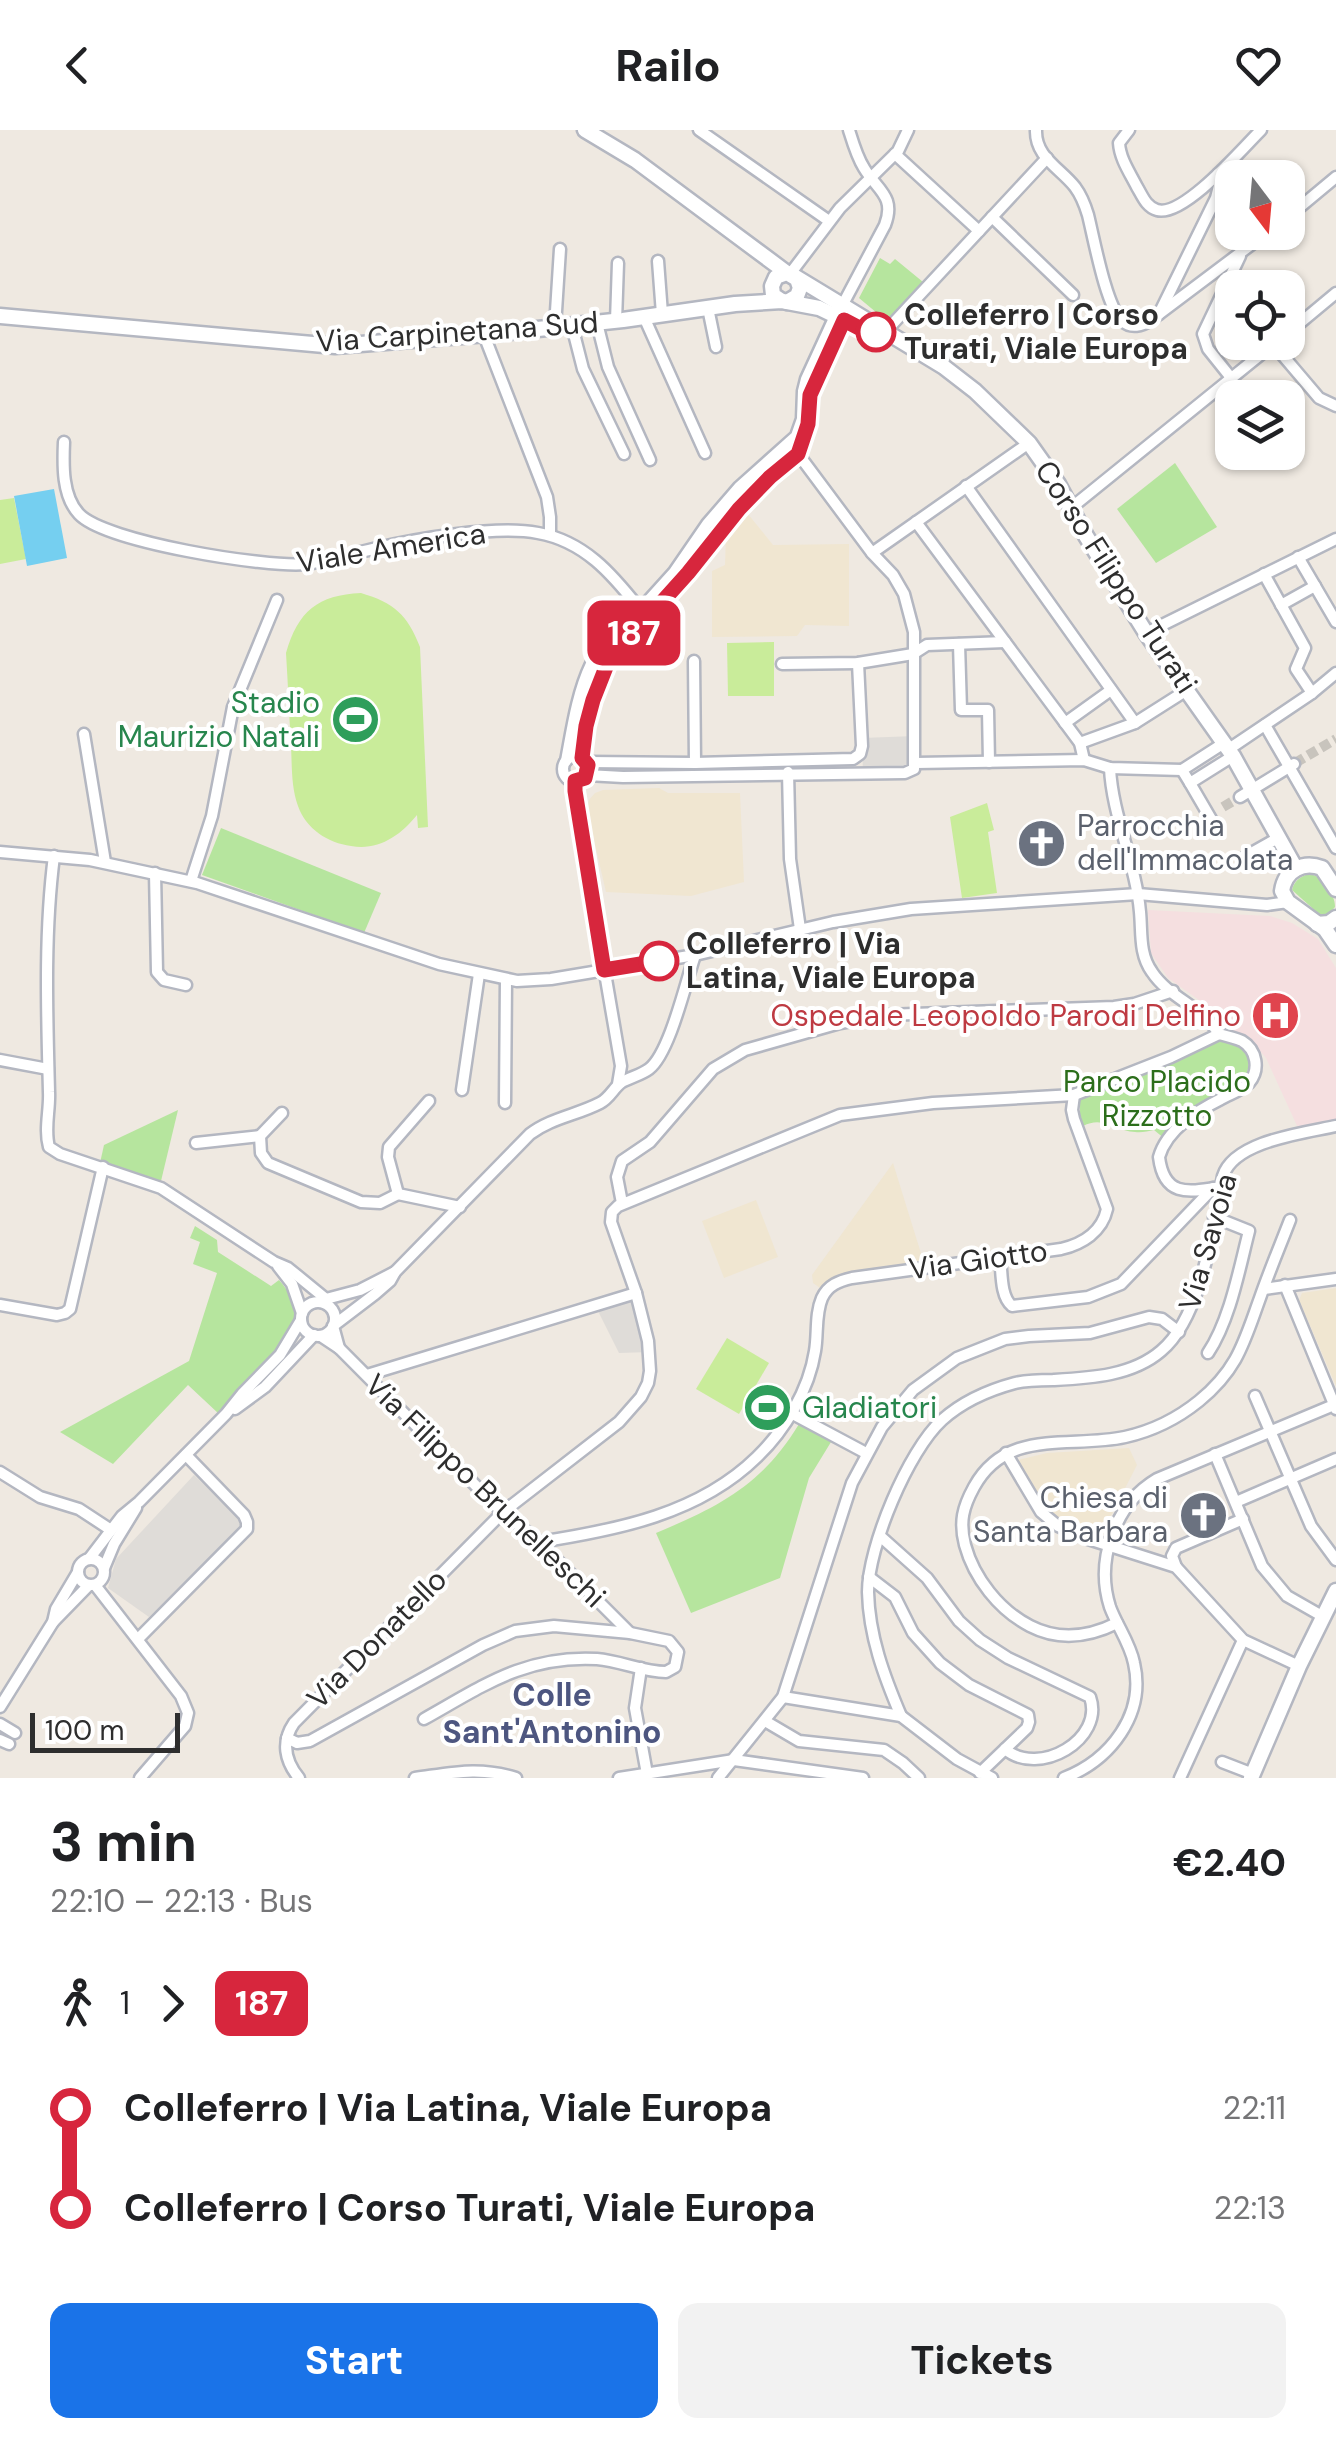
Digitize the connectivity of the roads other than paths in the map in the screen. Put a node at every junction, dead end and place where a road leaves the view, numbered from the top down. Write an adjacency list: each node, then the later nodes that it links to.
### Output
1 (585, 130): 21 (main road, Corso Filippo Turati)
2 (700, 130): 17 (street)
3 (848, 130): 13 (street)
4 (908, 130): 8 (street)
5 (1036, 130): 9 (street)
6 (1129, 130): 11 (street)
7 (1261, 130): 10 (street)
8 (895, 154): 13 (street); 18 (street)
9 (1046, 158): 16 (street); 35 (street)
10 (1232, 160)
11 (1215, 176)
12 (1336, 177): 15 (street)
13 (871, 178): 17 (street); 32 (street)
14 (1215, 200): 35 (street)
15 (1305, 203)
16 (992, 217): 18 (street); 28 (street)
17 (830, 221): 25 (street)
18 (979, 231): 42 (street)
19 (560, 249): 41 (street)
20 (1247, 250): 22 (street)
21 (758, 251): 25 (main road, Corso Filippo Turati); 26 (main road)
22 (1241, 255): 35 (street); 47 (street)
23 (658, 261): 33 (street)
24 (618, 263): 38 (street)
25 (790, 274): 26 (main road); 29 (main road); 32 (main road, Corso Filippo Turati)
26 (773, 282): 29 (main road); 30 (main road, Via Carpinetana Sud)
27 (1336, 293): 37 (street)
28 (1073, 294)
29 (784, 302): 30 (main road, Via Carpinetana Sud); 32 (main road, Corso Filippo Turati)
30 (735, 304): 31 (main road, Via Carpinetana Sud)
31 (708, 308): 33 (main road, Via Carpinetana Sud); 44 (street)
32 (843, 313): 42 (main road, Corso Filippo Turati); 50 (street); 54 (street)
33 (662, 314): 36 (main road, Via Carpinetana Sud)
34 (0, 316): 43 (main road, Via Carpinetana Sud)
35 (1158, 316)
36 (644, 317): 38 (main road, Via Carpinetana Sud); 52 (street)
37 (1305, 319)
38 (616, 320): 39 (main road, Via Carpinetana Sud)
39 (597, 323): 40 (main road, Via Carpinetana Sud); 55 (street)
40 (572, 326): 41 (main road, Via Carpinetana Sud); 53 (street)
41 (555, 328): 43 (main road, Via Carpinetana Sud)
42 (886, 331): 51 (main road, Corso Filippo Turati)
43 (484, 335): 59 (street)
44 (716, 347)
45 (1255, 360): 47 (street)
46 (1288, 360): 48 (street)
47 (1232, 378): 57 (street)
48 (1336, 406)
49 (64, 442): 59 (street, Viale America)
50 (790, 443): 54 (street); 67 (street)
51 (1029, 443): 56 (street); 57 (main road, Corso Filippo Turati)
52 (705, 453)
53 (624, 454)
54 (798, 454): 61 (street); 86 (street)
55 (650, 460)
56 (966, 486): 58 (street); 77 (street)
57 (1071, 508): 69 (main road, Corso Filippo Turati)
58 (916, 522): 61 (street); 70 (street)
59 (550, 536): 67 (street, Viale America)
60 (1336, 539): 62 (street)
61 (872, 553): 72 (street)
62 (1298, 556): 63 (street); 64 (street)
63 (1264, 574): 66 (street); 69 (street)
64 (1315, 586): 66 (street); 68 (street)
65 (276, 600): 111 (street)
66 (1281, 605): 79 (street)
67 (639, 608): 88 (street)
68 (1336, 622)
69 (1146, 633): 78 (main road, Corso Filippo Turati)
70 (1005, 642): 71 (street); 81 (street)
71 (959, 644): 72 (street); 90 (street)
72 (913, 654): 74 (street); 93 (street)
73 (694, 661): 91 (street)
74 (858, 663): 75 (street); 89 (street)
75 (782, 664)
76 (1336, 673): 79 (street)
77 (1112, 690): 80 (street); 81 (street)
78 (1187, 690): 80 (street); 85 (main road, Corso Filippo Turati)
79 (1312, 694): 82 (street)
80 (1135, 722): 84 (street)
81 (1065, 723): 84 (street)
82 (1265, 724): 85 (street); 92 (street)
83 (84, 734): 107 (street)
84 (1080, 744): 87 (street)
85 (1228, 749): 95 (street); 99 (street); 100 (main road, Corso Filippo Turati)
86 (584, 760): 88 (street); 91 (street); 96 (street)
87 (1084, 760): 90 (street); 94 (street)
88 (566, 761): 98 (street)
89 (788, 762): 91 (street); 97 (street)
90 (989, 762): 93 (street)
91 (695, 763)
92 (1292, 765): 100 (street); 103 (street)
93 (914, 767): 97 (street)
94 (1110, 768): 95 (street); 113 (street)
95 (1182, 770): 99 (street)
96 (587, 775): 97 (street); 98 (street)
97 (788, 775): 117 (street)
98 (575, 781): 120 (street)
99 (1190, 783): 101 (street)
100 (1246, 793): 102 (main road, Corso Filippo Turati)
101 (1222, 807)
102 (1278, 838): 106 (street); 109 (main road, Corso Filippo Turati)
103 (1336, 851): 108 (street)
104 (0, 852): 105 (street)
105 (54, 856): 107 (street); 127 (street)
106 (1246, 856)
107 (105, 862): 110 (street)
108 (1322, 868): 109 (main road); 112 (main road)
109 (1296, 869): 114 (main road)
110 (155, 873): 111 (street); 123 (street)
111 (192, 881): 121 (street)
112 (1336, 889)
113 (1138, 894): 114 (street); 117 (street); 124 (street)
114 (1288, 902): 116 (main road)
115 (1336, 919): 116 (main road); 118 (street)
116 (1317, 924): 118 (main road)
117 (800, 930): 119 (street)
118 (1334, 943)
119 (695, 955): 120 (street); 128 (street)
120 (604, 970): 122 (street); 128 (street)
121 (479, 974): 122 (street); 129 (street)
122 (506, 980): 132 (street)
123 (186, 985)
124 (1174, 991): 125 (street); 140 (street, Via Donatello)
125 (1219, 1034): 130 (street); 138 (street)
126 (0, 1060): 127 (street)
127 (48, 1070): 137 (street)
128 (618, 1084): 141 (street)
129 (462, 1090)
130 (1074, 1095): 140 (street); 144 (street, Via Giotto)
131 (429, 1101): 139 (street)
132 (505, 1103)
133 (282, 1113): 135 (street)
134 (1336, 1126): 138 (street, Via Savoia)
135 (260, 1136): 136 (street); 139 (street)
136 (196, 1143)
137 (102, 1168): 145 (street); 152 (street)
138 (1217, 1188): 142 (street, Via Savoia); 144 (street)
139 (398, 1194): 141 (street)
140 (622, 1203): 150 (street, Via Donatello)
141 (460, 1207): 146 (street)
142 (1214, 1217): 155 (street, Via Savoia); 158 (street)
143 (1290, 1220): 149 (street)
144 (1000, 1256): 162 (street, Via Giotto)
145 (274, 1262): 151 (street); 153 (street)
146 (395, 1272): 151 (street); 154 (street)
147 (1336, 1279): 148 (street)
148 (1285, 1285): 149 (street); 161 (street)
149 (1264, 1289): 166 (street)
150 (636, 1293): 159 (street); 174 (street, Via Donatello)
151 (325, 1301): 153 (street); 154 (street)
152 (0, 1304)
153 (301, 1316): 156 (street); 163 (street)
154 (333, 1326): 156 (street); 157 (street, Via Filippo Brunelleschi)
155 (1179, 1332): 165 (street); 177 (street, Via Savoia)
156 (317, 1336): 157 (street, Via Filippo Brunelleschi); 163 (street)
157 (339, 1348): 159 (street, Via Filippo Brunelleschi)
158 (1208, 1353)
159 (367, 1375): 174 (street, Via Filippo Brunelleschi)
160 (1255, 1396): 164 (street)
161 (1335, 1406): 164 (street)
162 (791, 1413): 165 (street); 178 (street, Via Giotto)
163 (226, 1414): 168 (street)
164 (1270, 1432): 167 (street); 171 (street)
165 (866, 1453): 196 (street)
166 (1006, 1453): 179 (street); 190 (street)
167 (1215, 1454): 173 (street); 179 (street)
168 (186, 1455): 172 (street); 192 (street)
169 (1336, 1459): 171 (street)
170 (0, 1472): 176 (street)
171 (1290, 1478): 173 (street); 181 (street)
172 (139, 1502): 176 (street); 183 (street)
173 (1236, 1502): 175 (street)
174 (503, 1512): 178 (street, Via Filippo Brunelleschi); 203 (street, Via Donatello)
175 (1242, 1519): 182 (street); 188 (street)
176 (111, 1530): 180 (street)
177 (880, 1536): 185 (street, Via Savoia); 204 (street)
178 (539, 1542): 191 (street, Via Filippo Brunelleschi)
179 (1108, 1546): 182 (street); 190 (street)
180 (90, 1559): 183 (street); 184 (street)
181 (1336, 1560)
182 (1176, 1567): 193 (street)
183 (104, 1568): 186 (street)
184 (78, 1572): 186 (street); 189 (street)
185 (869, 1577): 198 (street, Via Savoia); 204 (street)
186 (92, 1585): 189 (street); 192 (street)
187 (1336, 1591): 188 (main road)
188 (1322, 1616): 194 (main road)
189 (53, 1622): 197 (street)
190 (1117, 1623): 220 (street)
191 (630, 1634): 195 (street); 203 (street)
192 (138, 1639): 211 (street)
193 (1243, 1640): 194 (street); 221 (street)
194 (1298, 1666): 210 (main road)
195 (641, 1668): 199 (street); 209 (street)
196 (783, 1698): 198 (street); 200 (street)
197 (0, 1707)
198 (901, 1716): 207 (street)
199 (424, 1720)
200 (765, 1722): 205 (street); 218 (street)
201 (0, 1724): 202 (street)
202 (15, 1733)
203 (287, 1738): 212 (street, Via Donatello)
204 (1005, 1749): 207 (street)
205 (734, 1760): 209 (street); 216 (street); 217 (street)
206 (1222, 1762): 210 (street)
207 (980, 1773): 219 (street)
208 (480, 1774): 213 (street); 214 (street)
209 (646, 1774): 215 (street)
210 (1252, 1776)
211 (140, 1778)
212 (300, 1778)
213 (416, 1778)
214 (516, 1778)
215 (620, 1778)
216 (718, 1778)
217 (863, 1778)
218 (919, 1778)
219 (992, 1778)
220 (1064, 1778)
221 (1180, 1778)

